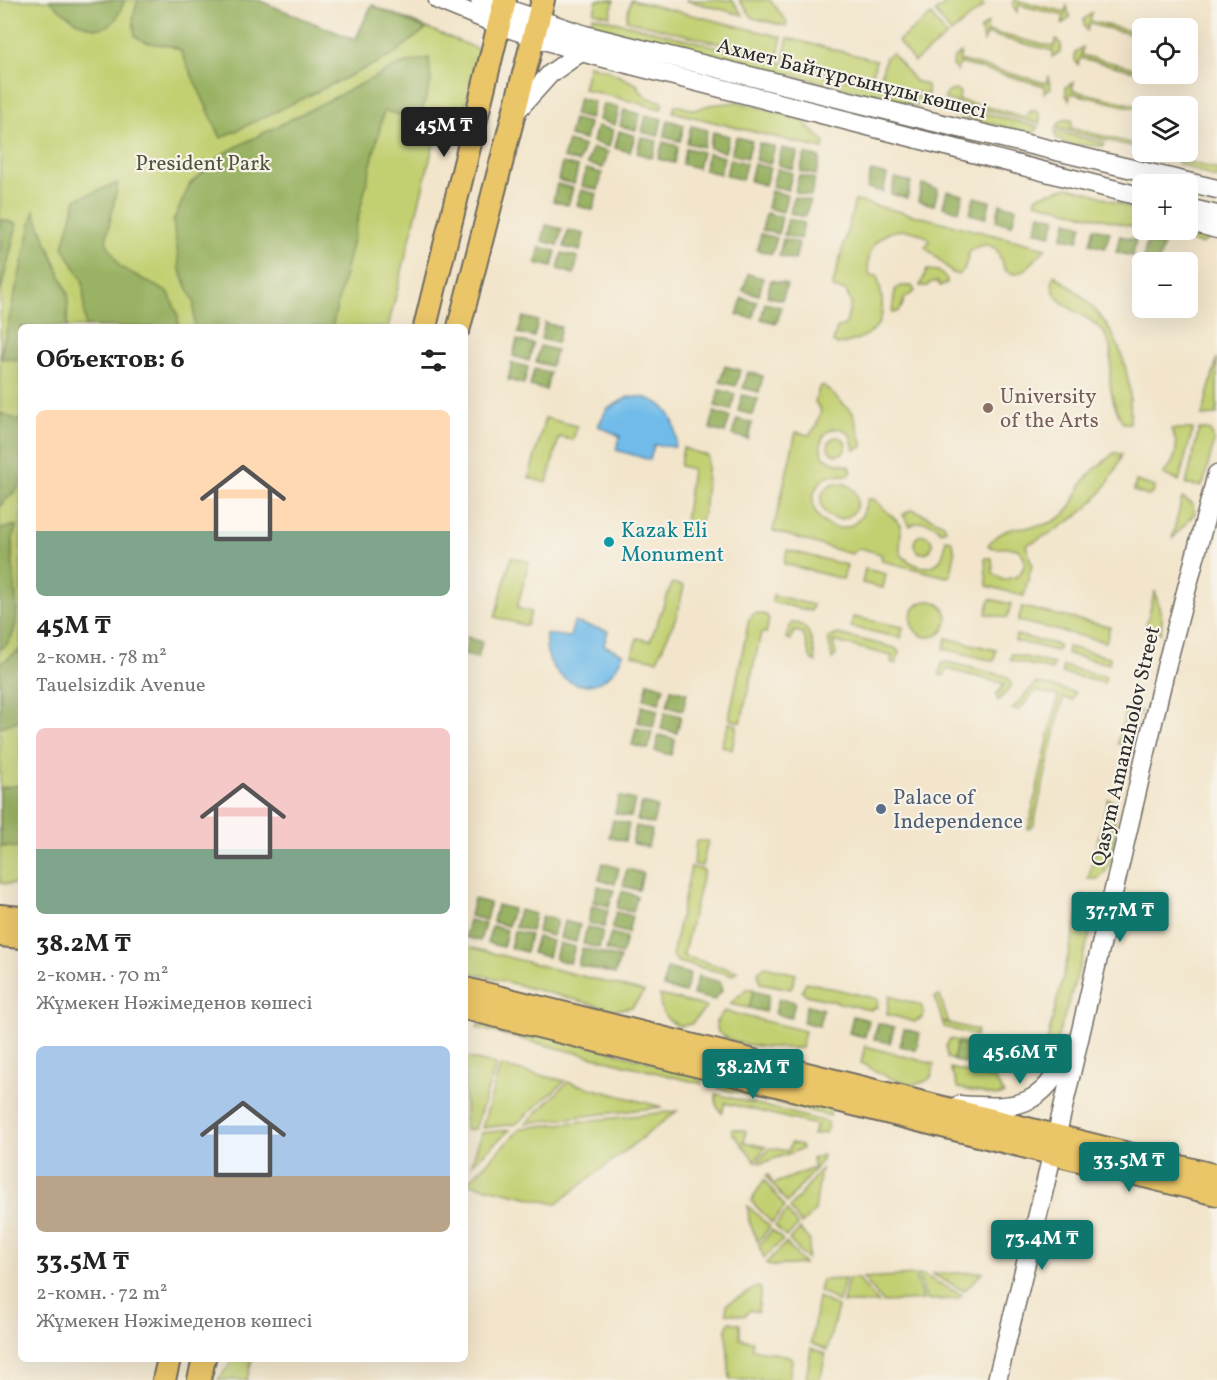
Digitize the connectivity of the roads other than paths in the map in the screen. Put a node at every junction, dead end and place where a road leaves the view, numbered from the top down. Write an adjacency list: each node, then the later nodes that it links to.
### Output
1 (438, 0): 3 (street, Ахмет Байтұрсынұлы көшесі)
2 (480, 0): 3 (street, Ахмет Байтұрсынұлы көшесі)
3 (502, 11): 4 (street, Ахмет Байтұрсынұлы көшесі); 15 (main road)
4 (538, 19): 5 (street, Ахмет Байтұрсынұлы көшесі); 6 (main road); 8 (street, Ахмет Байтұрсынұлы көшесі)
5 (580, 52): 6 (street); 7 (street, Ахмет Байтұрсынұлы көшесі)
6 (512, 116): 16 (main road)
7 (1101, 187): 9 (street, Ахмет Байтұрсынұлы көшесі); 10 (street)
8 (1217, 189)
9 (1132, 194)
10 (1132, 200)
11 (1198, 210): 12 (street)
12 (1217, 215)
13 (1198, 224): 14 (street)
14 (1217, 230)
15 (425, 324)
16 (460, 324)
17 (1217, 474): 22 (street, Qasym Amanzholov Street)
18 (12, 922): 19 (main road)
19 (0, 936)
20 (468, 990): 23 (main road)
21 (468, 1009): 24 (main road)
22 (1084, 1016): 23 (street); 24 (street, Qasym Amanzholov Street)
23 (927, 1103): 24 (main road)
24 (1053, 1144): 25 (main road); 26 (main road); 31 (street, Qasym Amanzholov Street)
25 (1217, 1176)
26 (1217, 1194)
27 (168, 1362): 29 (main road)
28 (203, 1362): 30 (main road)
29 (164, 1380)
30 (199, 1380)
31 (997, 1380)

